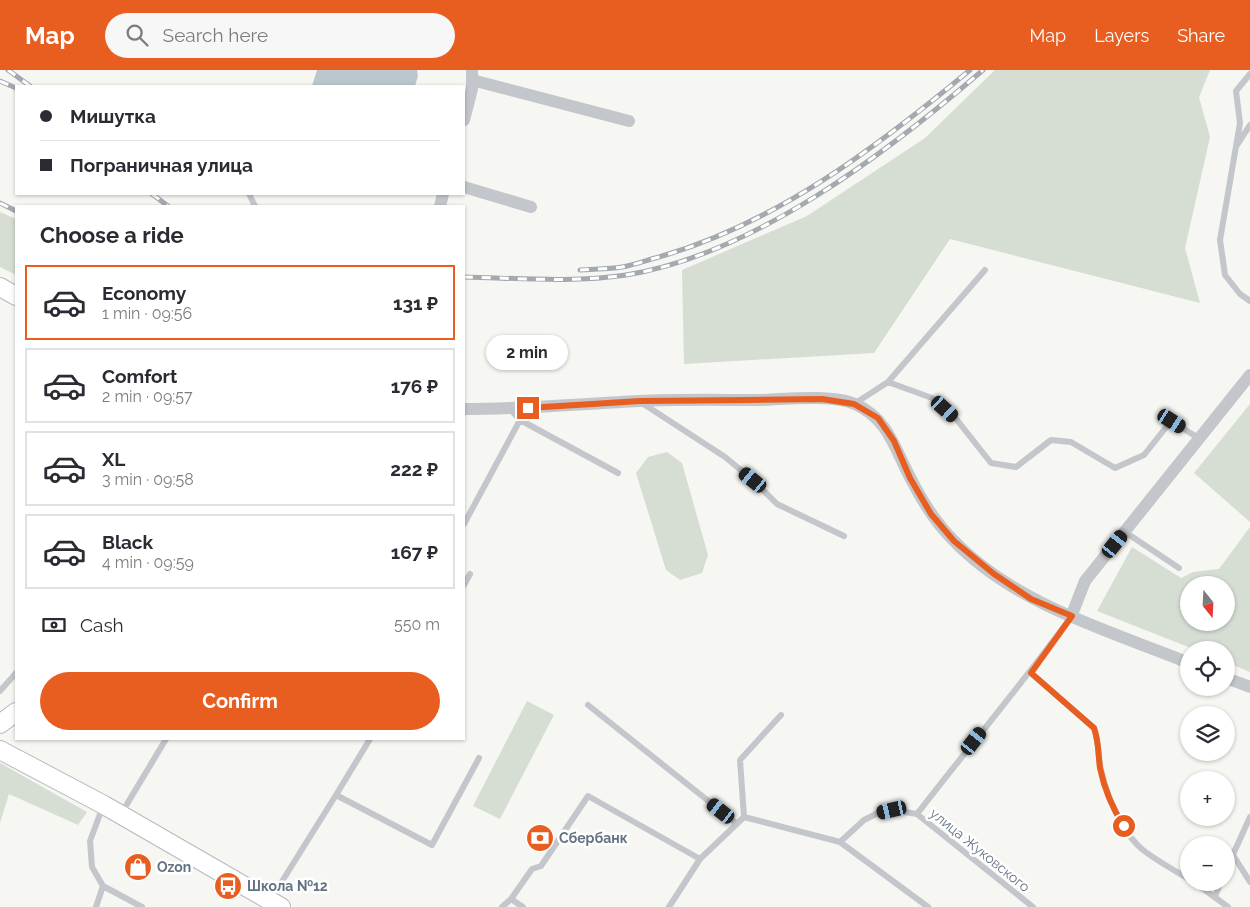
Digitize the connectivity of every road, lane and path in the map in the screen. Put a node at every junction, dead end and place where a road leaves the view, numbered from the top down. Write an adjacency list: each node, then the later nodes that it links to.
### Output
1 (1250, 74): 6 (lane)
2 (472, 75): 3 (street); 4 (street)
3 (465, 116)
4 (629, 121)
5 (1250, 125): 6 (lane)
6 (1234, 149): 12 (lane)
7 (465, 188): 8 (street)
8 (531, 207)
9 (985, 270): 14 (lane)
10 (0, 287): 11 (main road)
11 (15, 295)
12 (1250, 301)
13 (1250, 376): 20 (street)
14 (888, 382): 16 (lane); 20 (lane)
15 (640, 401): 16 (street); 18 (street); 24 (lane)
16 (854, 404): 28 (street)
17 (465, 409): 18 (street)
18 (510, 409): 19 (lane)
19 (520, 420): 21 (lane); 22 (lane)
20 (1200, 439): 23 (street)
21 (618, 473)
22 (465, 522)
23 (1125, 532): 25 (lane); 28 (street)
24 (844, 536)
25 (1179, 568)
26 (470, 574): 27 (lane)
27 (465, 583)
28 (1072, 616): 29 (street); 30 (lane)
29 (1180, 659)
30 (1031, 673): 45 (lane); 54 (lane)
31 (15, 674): 34 (lane)
32 (1235, 681): 33 (street)
33 (1250, 687)
34 (0, 692)
35 (588, 705): 49 (lane)
36 (15, 713): 38 (main road)
37 (781, 715): 47 (lane)
38 (0, 724)
39 (165, 740): 46 (lane)
40 (369, 740): 43 (lane)
41 (0, 750): 44 (main road)
42 (479, 758): 43 (lane)
43 (336, 795): 61 (lane)
44 (104, 805): 46 (main road); 56 (lane)
45 (917, 814): 50 (lane, улица Жуковского); 68 (lane, улица Жуковского)
46 (121, 815): 61 (main road)
47 (744, 817): 49 (lane); 50 (lane)
48 (1250, 817): 51 (lane)
49 (736, 823): 53 (lane)
50 (840, 842): 67 (lane)
51 (1235, 851)
52 (1235, 858): 55 (lane)
53 (700, 859): 60 (lane); 66 (lane)
54 (1180, 873)
55 (1250, 882)
56 (103, 886): 62 (lane); 63 (lane)
57 (1208, 891): 59 (lane)
58 (1217, 891): 59 (lane)
59 (1215, 896): 69 (lane)
60 (511, 899): 64 (lane); 65 (lane)
61 (275, 904)
62 (96, 907)
63 (142, 907)
64 (502, 907)
65 (523, 907)
66 (669, 907)
67 (928, 907)
68 (1032, 907)
69 (1228, 907)

